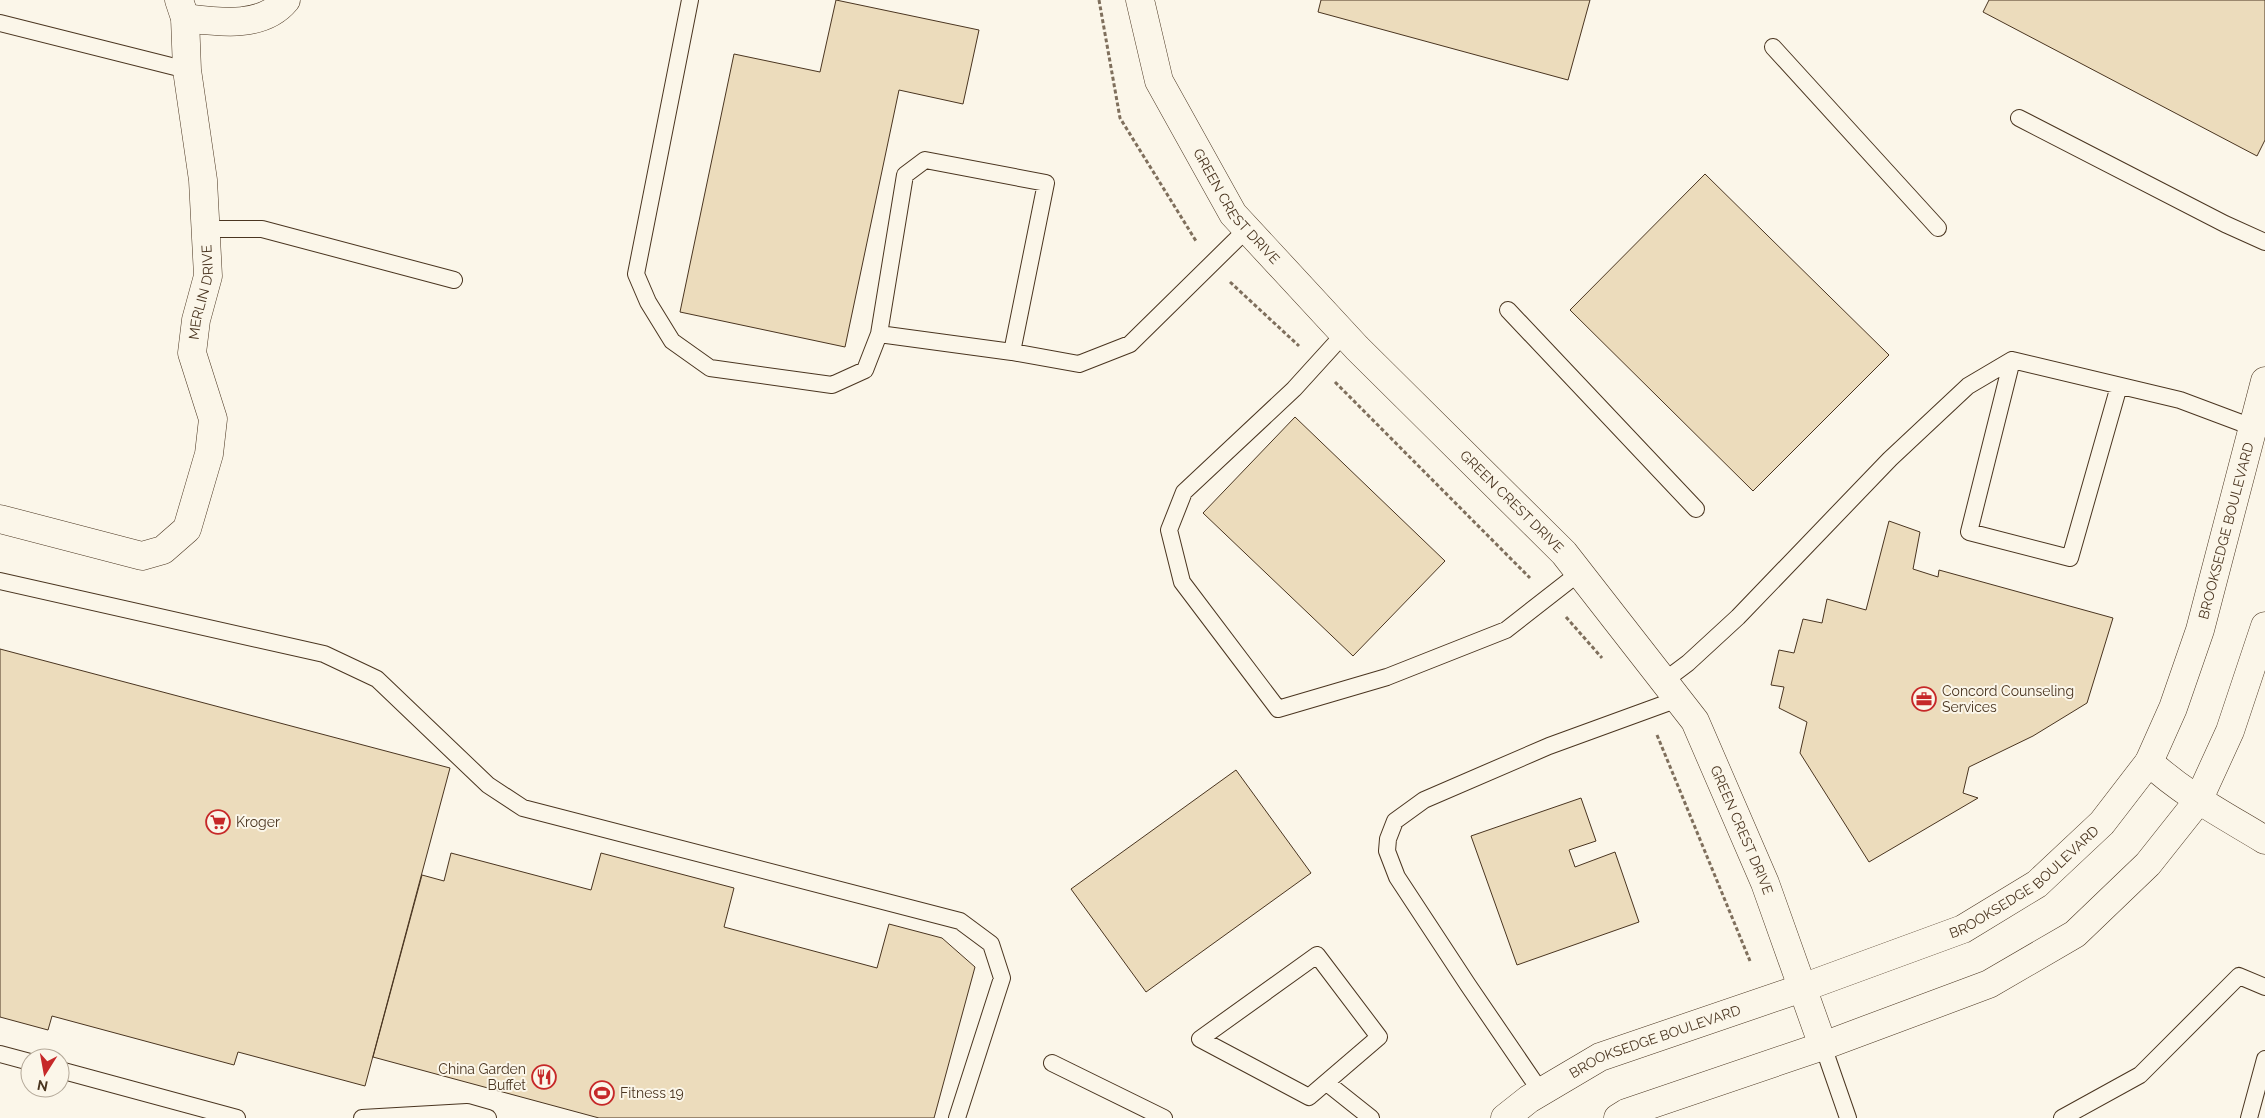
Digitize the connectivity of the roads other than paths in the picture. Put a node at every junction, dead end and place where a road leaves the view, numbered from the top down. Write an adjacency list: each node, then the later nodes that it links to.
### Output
1 (286, 0): 4 (street)
2 (690, 0): 15 (lane)
3 (1140, 0): 11 (street, GREEN CREST DRIVE)
4 (182, 9): 7 (street, MERLIN DRIVE)
5 (0, 24): 7 (lane)
6 (1773, 47): 9 (lane)
7 (187, 70): 10 (street, MERLIN DRIVE)
8 (2019, 118): 12 (lane)
9 (1938, 228)
10 (205, 229): 13 (lane); 23 (street, MERLIN DRIVE)
11 (1247, 229): 16 (street, GREEN CREST DRIVE); 17 (lane)
12 (2265, 242)
13 (454, 280)
14 (1508, 310): 22 (lane)
15 (879, 334): 17 (lane); 17 (lane)
16 (1344, 334): 24 (street, GREEN CREST DRIVE); 24 (lane)
17 (1012, 352)
18 (2012, 360): 20 (lane); 20 (lane); 27 (lane)
19 (2265, 381): 21 (street, BROOKSEDGE BOULEVARD)
20 (2119, 386): 21 (lane)
21 (2259, 429): 28 (street, BROOKSEDGE BOULEVARD)
22 (1696, 509)
23 (0, 519)
24 (1580, 573): 27 (street, GREEN CREST DRIVE)
25 (0, 581): 44 (lane)
26 (2265, 626): 29 (street)
27 (1671, 690): 32 (street, GREEN CREST DRIVE); 40 (lane)
28 (2149, 762): 29 (street); 32 (street, BROOKSEDGE BOULEVARD)
29 (2198, 801): 30 (street); 33 (street)
30 (2265, 840)
31 (2265, 987): 50 (lane)
32 (1802, 988): 33 (street, GREEN CREST DRIVE); 40 (street, BROOKSEDGE BOULEVARD)
33 (1823, 1046): 48 (street); 49 (lane)
34 (0, 1054): 35 (lane)
35 (20, 1059)
36 (2265, 1059): 51 (lane)
37 (1052, 1063): 45 (lane)
38 (70, 1073): 41 (lane)
39 (1327, 1083): 39 (lane); 46 (lane)
40 (1541, 1092): 47 (street, BROOKSEDGE BOULEVARD)
41 (237, 1118)
42 (362, 1118): 43 (lane)
43 (488, 1118)
44 (957, 1118)
45 (1164, 1118)
46 (1371, 1118)
47 (1505, 1118)
48 (1618, 1118)
49 (1848, 1118)
50 (2062, 1118)
51 (2249, 1118)

